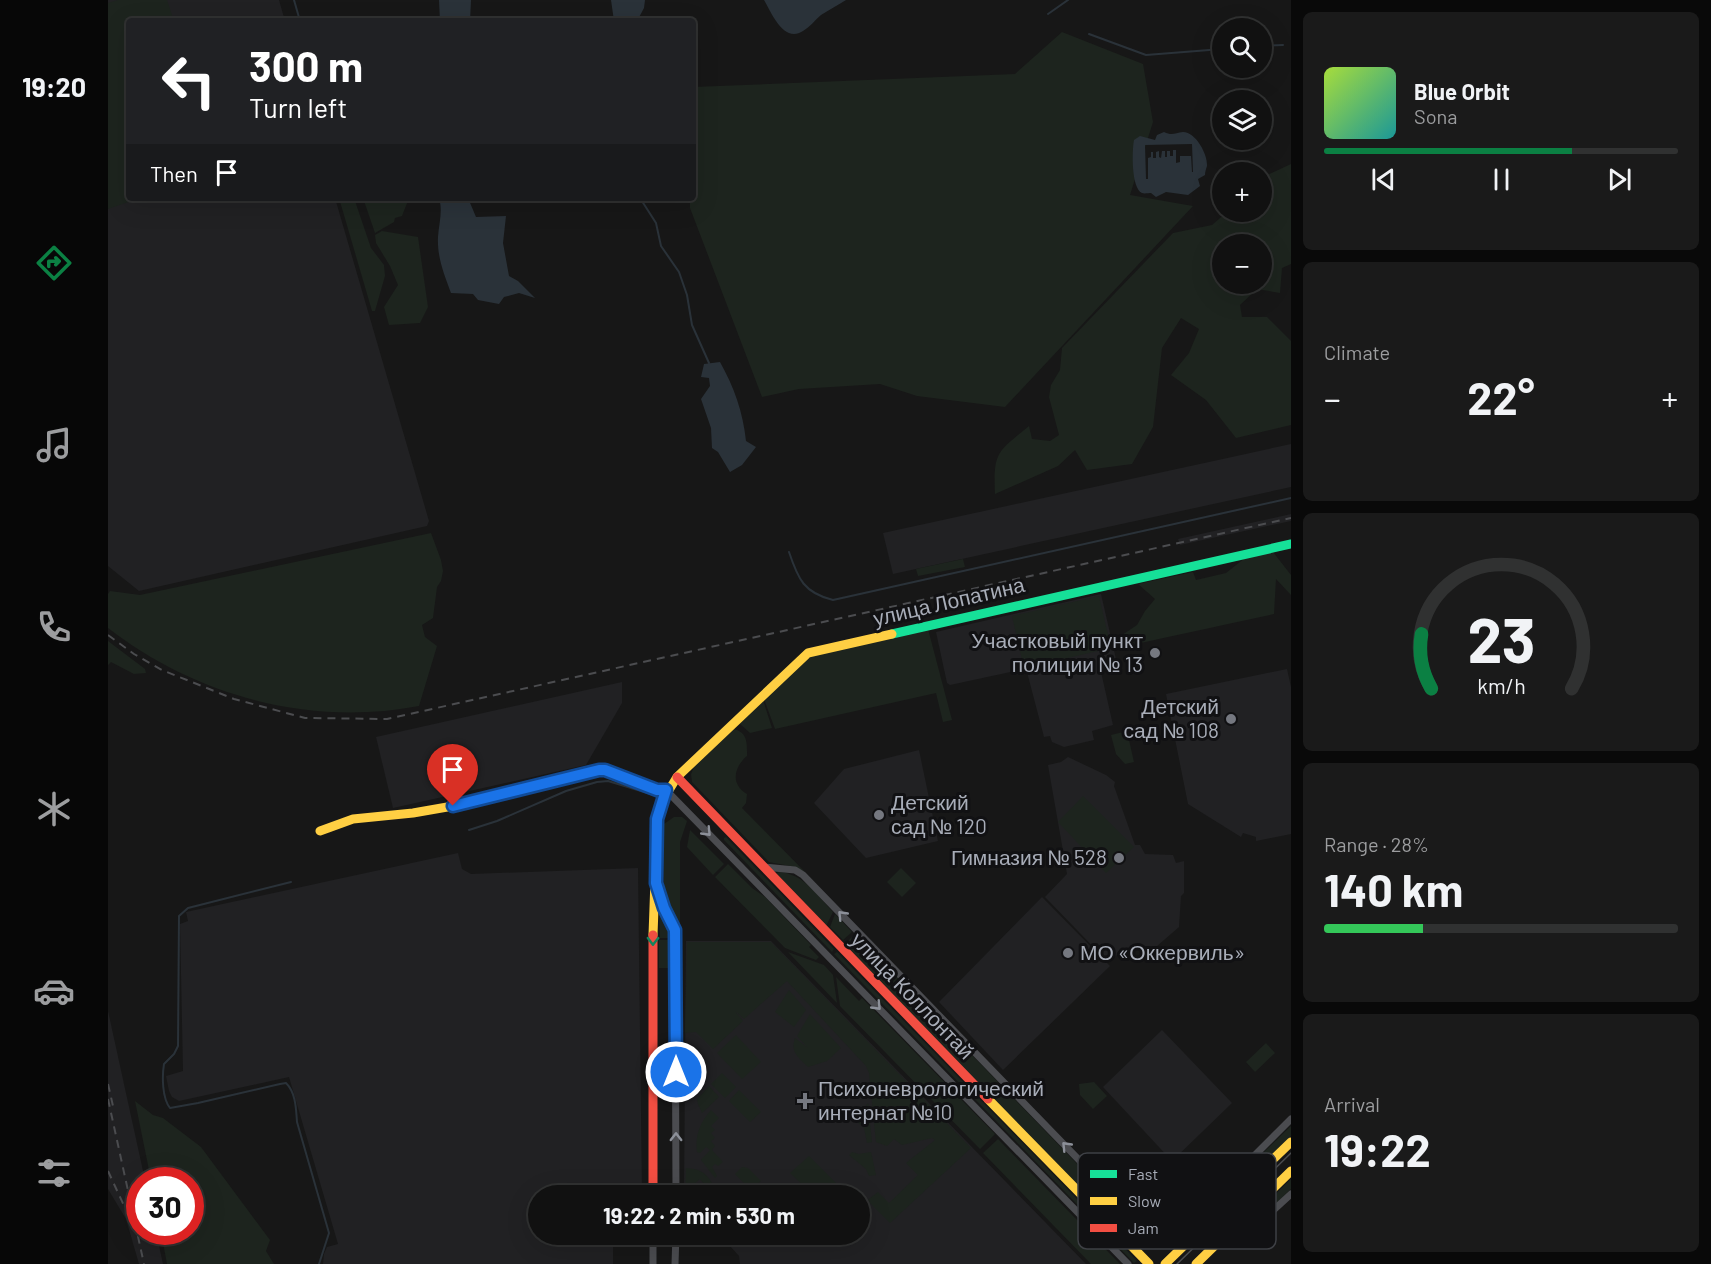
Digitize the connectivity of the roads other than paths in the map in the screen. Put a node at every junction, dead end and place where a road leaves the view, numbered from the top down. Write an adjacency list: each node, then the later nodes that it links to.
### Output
1 (1291, 544): 2 (street, улица Лопатина)
2 (677, 777): 3 (street, улица Лопатина); 5 (street, улица Коллонтай)
3 (666, 790): 4 (street); 6 (street); 19 (street, улица Коллонтай, one-way to 19)
4 (320, 831)
5 (764, 867): 11 (street, one-way to 5); 16 (street, улица Коллонтай)
6 (659, 908): 13 (street, one-way to 13); 14 (street, one-way to 6)
7 (1291, 1119): 9 (street)
8 (1291, 1142): 10 (street)
9 (1257, 1153)
10 (1276, 1157)
11 (1078, 1159)
12 (1291, 1171): 15 (street)
13 (653, 1185)
14 (676, 1185)
15 (1276, 1185)
16 (1078, 1192)
17 (1291, 1194): 18 (street)
18 (1276, 1208)
19 (1078, 1213)
20 (653, 1245): 26 (street)
21 (676, 1245): 27 (street)
22 (1113, 1249): 28 (street, улица Коллонтай, one-way to 28)
23 (1134, 1249): 29 (street, улица Коллонтай)
24 (1181, 1249): 30 (street)
25 (1211, 1249): 31 (street)
26 (653, 1264)
27 (675, 1264)
28 (1128, 1264)
29 (1149, 1264)
30 (1165, 1264)
31 (1196, 1264)

